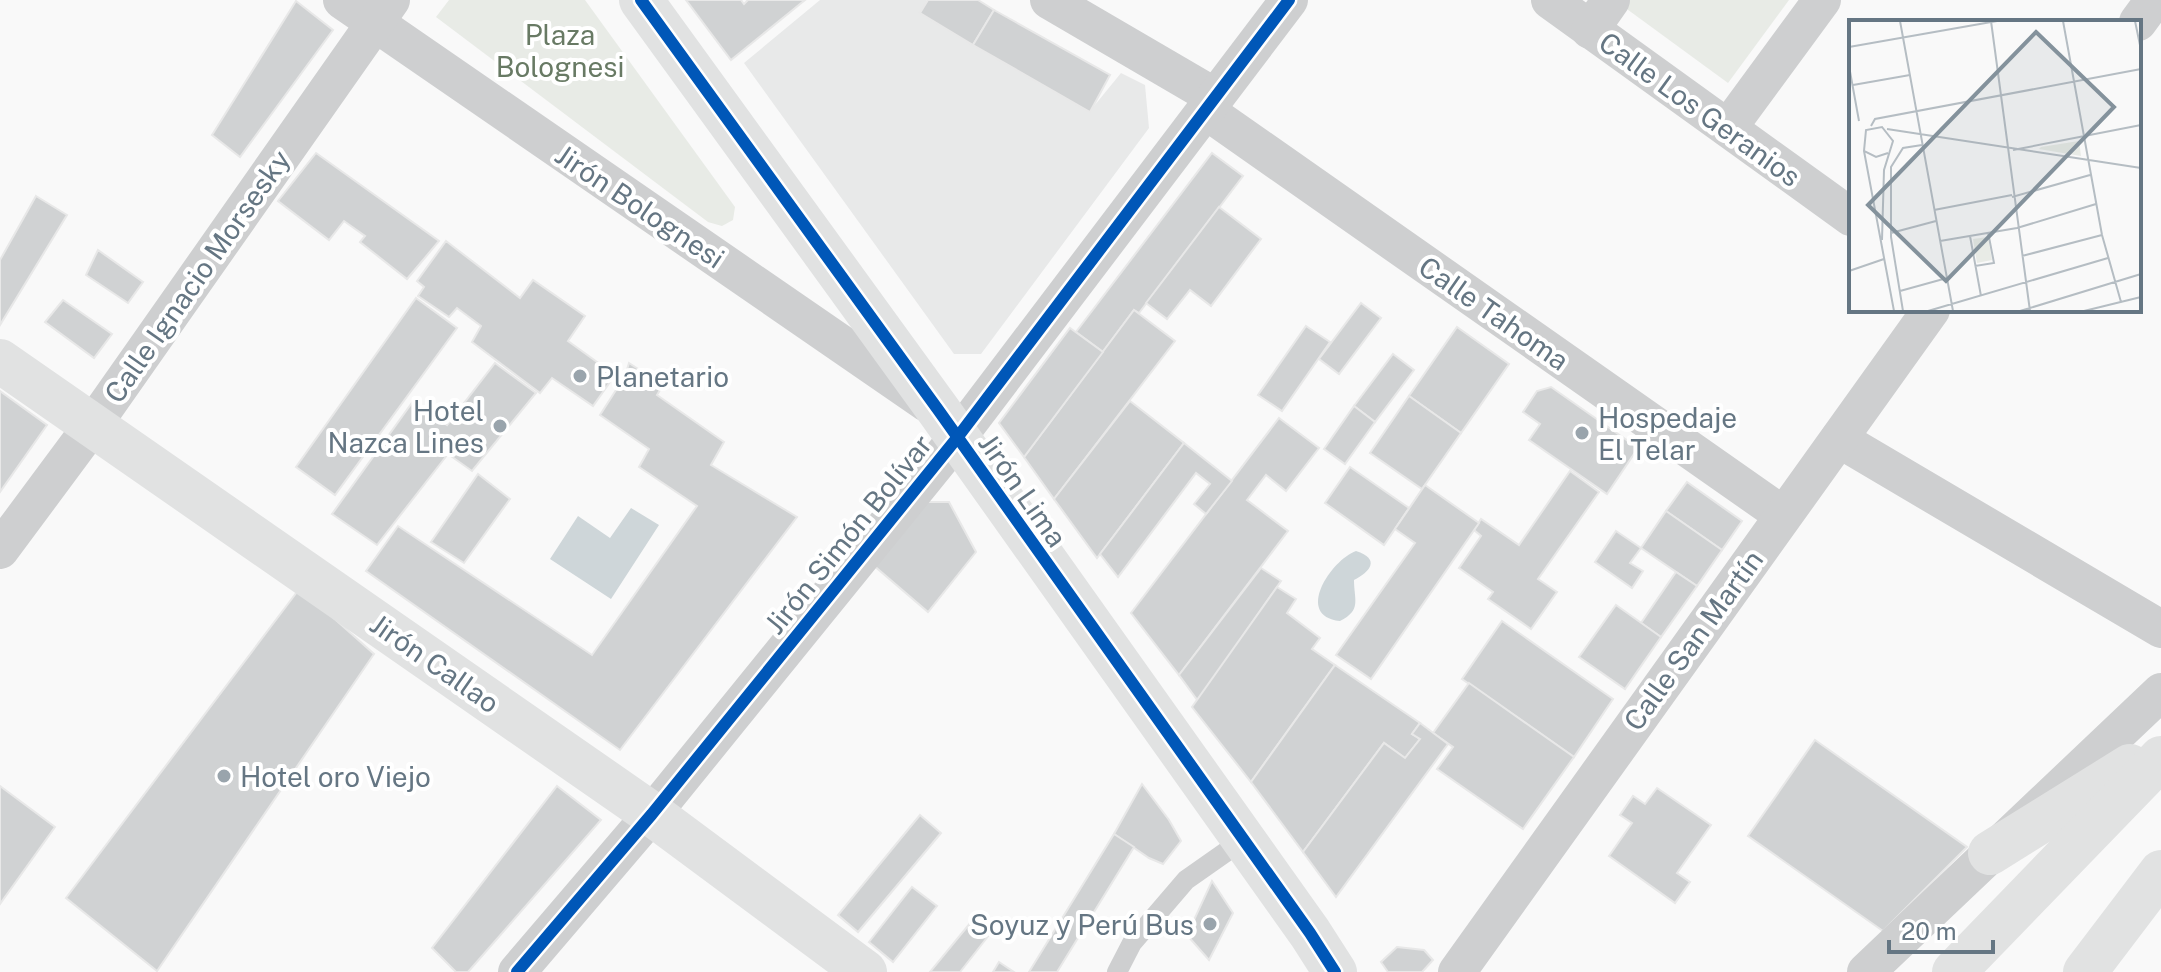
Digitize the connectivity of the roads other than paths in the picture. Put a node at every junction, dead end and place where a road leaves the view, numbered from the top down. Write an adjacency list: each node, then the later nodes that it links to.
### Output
1 (342, 0): 7 (street, Jirón Bolognesi)
2 (641, 0): 14 (main road, Jirón Lima)
3 (1049, 0): 9 (street, Calle Tahoma)
4 (1289, 0): 9 (street, Jirón Simón Bolívar)
5 (1550, 0): 8 (street, Calle Los Geranios)
6 (1822, 0): 10 (street)
7 (382, 12): 14 (street, Jirón Bolognesi); 15 (street, Calle Ignacio Morsesky)
8 (1601, 15): 10 (street, Calle Los Geranios)
9 (1210, 104): 14 (street, Jirón Simón Bolívar); 17 (street, Calle Tahoma)
10 (1728, 128): 11 (street, Calle Los Geranios)
11 (1849, 216)
12 (1930, 312): 16 (street, Calle San Martín)
13 (0, 361): 15 (main road, Jirón Callao)
14 (948, 425): 23 (street, Jirón Simón Bolívar); 24 (main road, Jirón Lima)
15 (92, 426): 18 (street, Calle Ignacio Morsesky); 23 (main road, Jirón Callao)
16 (1839, 439): 17 (street, Calle San Martín); 19 (street)
17 (1783, 515): 31 (street, Calle San Martín)
18 (0, 550)
19 (2161, 629)
20 (2161, 692): 25 (street)
21 (2161, 751): 25 (main road)
22 (2161, 758): 33 (main road)
23 (652, 814): 27 (street, Jirón Simón Bolívar); 28 (main road, Jirón Callao)
24 (1243, 840): 29 (lane); 30 (main road, Jirón Lima)
25 (1990, 853): 32 (street)
26 (2161, 872): 34 (main road)
27 (517, 972)
28 (865, 972)
29 (1117, 972)
30 (1335, 972)
31 (1457, 972)
32 (1866, 972)
33 (1954, 972)
34 (2085, 972)

